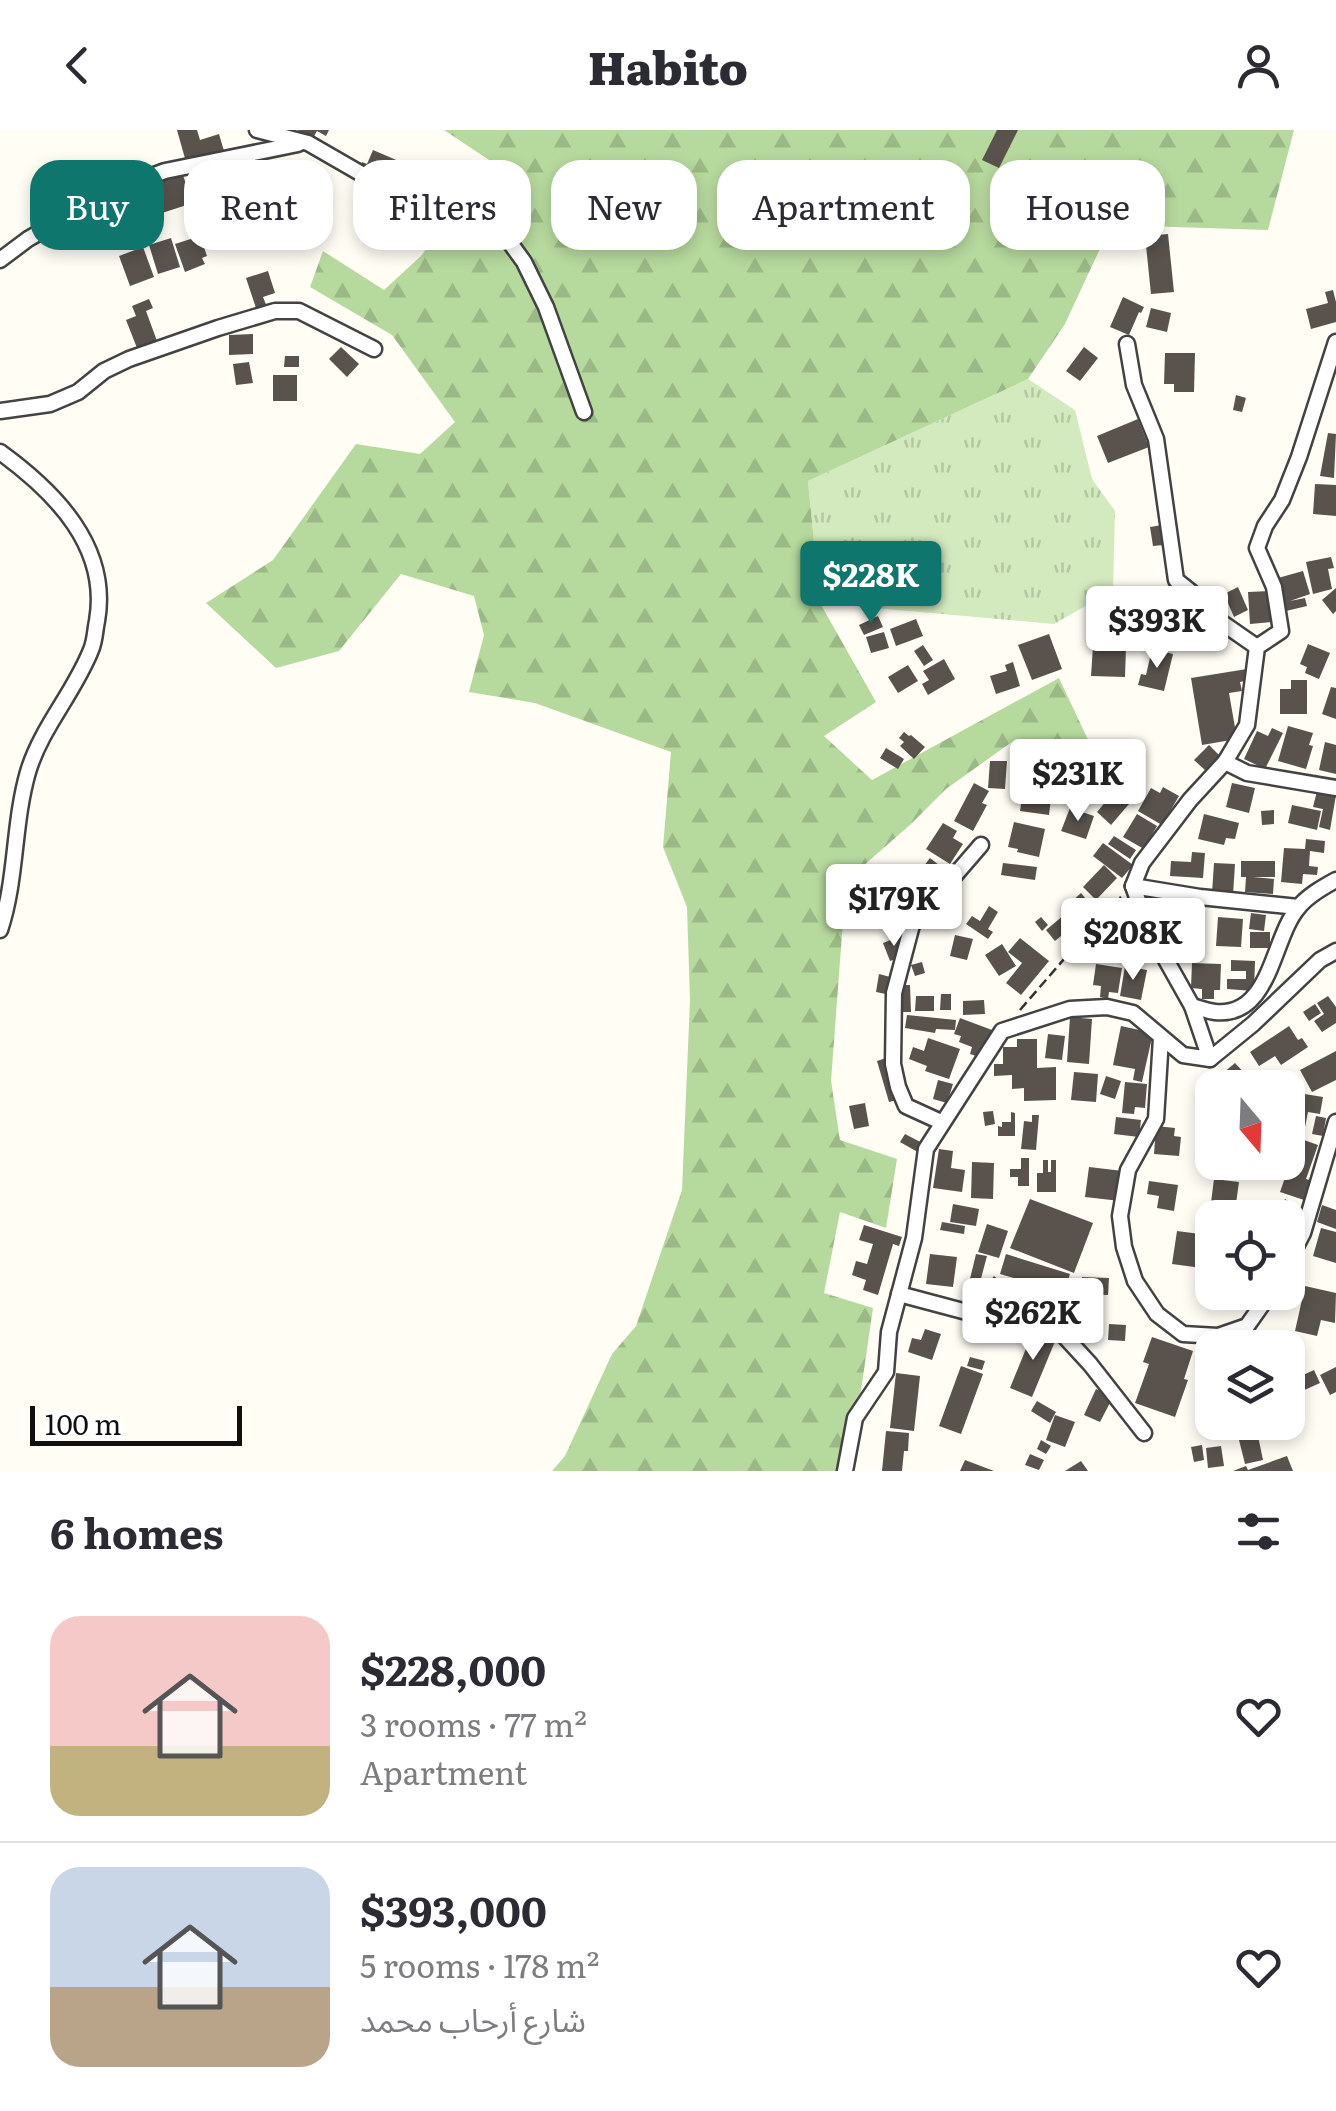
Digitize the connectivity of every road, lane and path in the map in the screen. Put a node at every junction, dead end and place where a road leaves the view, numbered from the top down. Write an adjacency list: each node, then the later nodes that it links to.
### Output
1 (257, 130): 2 (street)
2 (308, 143): 3 (street); 8 (street)
3 (0, 260)
4 (1336, 342): 10 (street)
5 (1127, 344): 10 (street)
6 (374, 349): 7 (street)
7 (0, 411)
8 (584, 412)
9 (0, 452): 17 (street)
10 (1257, 647): 11 (street)
11 (1225, 762): 12 (street); 15 (street)
12 (1336, 788)
13 (981, 845): 23 (street)
14 (1336, 880): 16 (street)
15 (1134, 886): 16 (street); 19 (street); 20 (path)
16 (1298, 907): 19 (street)
17 (0, 930)
18 (1336, 950): 22 (street)
19 (1192, 1006): 22 (street)
20 (1002, 1031): 21 (street); 23 (street)
21 (1161, 1038): 22 (street); 27 (street)
22 (1210, 1060)
23 (941, 1122): 26 (street)
24 (1336, 1122): 25 (street)
25 (1305, 1226)
26 (899, 1294): 28 (street); 29 (street)
27 (1260, 1310)
28 (1144, 1433)
29 (845, 1471)

